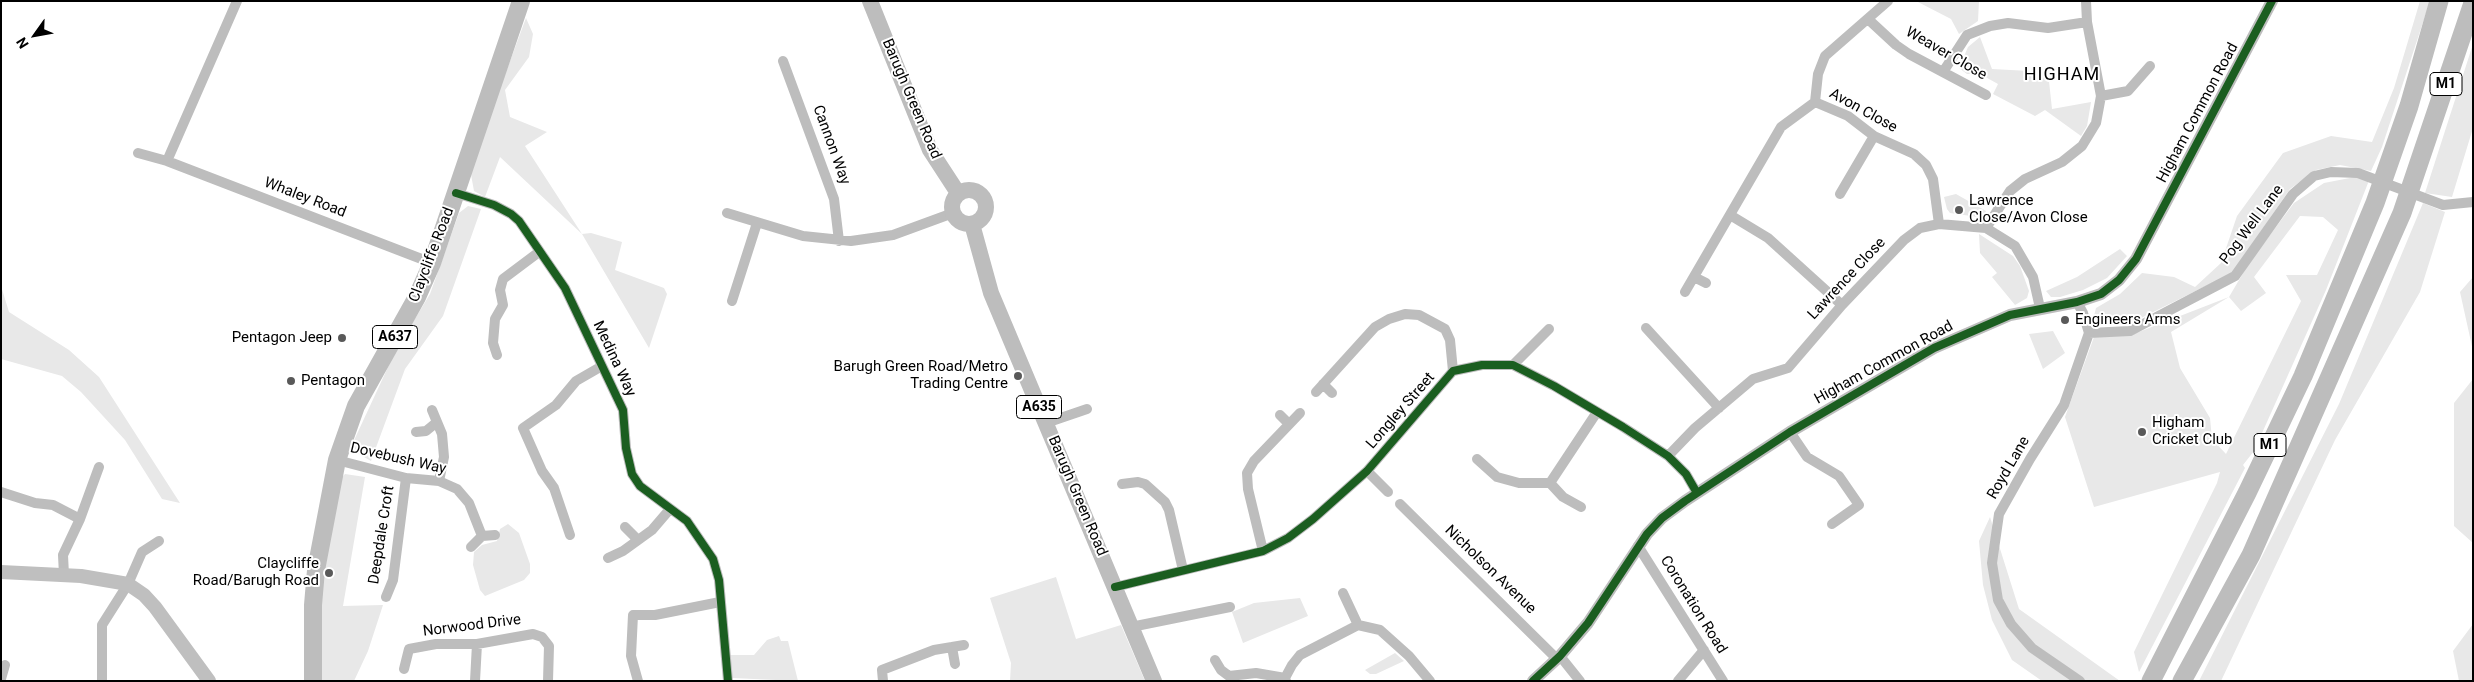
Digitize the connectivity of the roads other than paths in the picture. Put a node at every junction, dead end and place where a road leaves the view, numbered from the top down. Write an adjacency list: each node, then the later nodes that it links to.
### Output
1 (237, 1): 19 (street)
2 (521, 1): 20 (highway, Claycliffe Road / A637)
3 (870, 1): 21 (main road, Barugh Green Road)
4 (1888, 1): 9 (street)
5 (2086, 1): 10 (street)
6 (2272, 1): 38 (street, Higham Common Road)
7 (2439, 1): 124 (highway, M1)
8 (2473, 3): 125 (highway, M1)
9 (1869, 20): 13 (street, Weaver Close); 16 (street)
10 (2087, 22): 13 (street); 15 (street)
11 (784, 61): 31 (street, Cannon Way)
12 (2150, 66): 15 (street)
13 (1943, 72): 14 (street, Weaver Close)
14 (1986, 94)
15 (2101, 96): 30 (street)
16 (1815, 102): 17 (street, Avon Close); 26 (street, Avon Close)
17 (1874, 136): 22 (street); 29 (street, Avon Close)
18 (138, 153): 19 (street, Whaley Road)
19 (167, 161): 33 (street, Whaley Road)
20 (456, 193): 32 (street, Medina Way); 33 (highway, Claycliffe Road / A637)
21 (958, 194): 25 (main road); 28 (main road)
22 (1840, 194)
23 (2473, 202): 43 (street, Pog Well Lane)
24 (727, 213): 27 (street)
25 (952, 213): 28 (main road); 31 (street)
26 (1730, 215): 34 (street, Avon Close); 39 (street)
27 (757, 223): 31 (street); 37 (street)
28 (972, 224): 56 (main road, Barugh Green Road / A635)
29 (1939, 224): 30 (street, Lawrence Close); 39 (street, Lawrence Close)
30 (1986, 228): 40 (street, Lawrence Close)
31 (838, 241)
32 (539, 252): 44 (street); 46 (street, Medina Way)
33 (432, 263): 62 (highway, Claycliffe Road / A637)
34 (1694, 276): 35 (street); 36 (street, Avon Close)
35 (1706, 284)
36 (1685, 292)
37 (732, 302)
38 (2077, 302): 40 (street, Higham Common Road); 43 (street)
39 (1842, 306): 49 (street, Lawrence Close)
40 (2040, 308): 59 (street, Higham Common Road)
41 (1646, 328): 49 (street)
42 (1548, 329): 45 (street)
43 (2089, 333): 123 (street, Royd Lane)
44 (497, 355)
45 (1513, 365): 47 (street, Longley Street); 52 (street, Longley Street)
46 (602, 366): 74 (street, Medina Way); 78 (street)
47 (1454, 371): 48 (street); 64 (street, Longley Street)
48 (1332, 393)
49 (1719, 408): 60 (street, Lawrence Close)
50 (1087, 409): 56 (street)
51 (432, 410): 55 (street)
52 (1597, 412): 60 (street, Longley Street); 67 (street)
53 (1300, 413): 57 (street)
54 (1280, 415): 57 (street)
55 (437, 422): 58 (street); 66 (street)
56 (1046, 423): 91 (main road, Barugh Green Road / A635)
57 (1289, 424): 85 (street)
58 (416, 432)
59 (1790, 432): 71 (street, Higham Common Road); 76 (street)
60 (1668, 456): 71 (street, Longley Street)
61 (1477, 459): 67 (street)
62 (338, 460): 65 (street, Dovebush Way); 111 (highway, Claycliffe Road / A637)
63 (99, 467): 75 (street)
64 (1367, 471): 70 (street, Longley Street); 85 (street, Longley Street)
65 (406, 478): 66 (street, Dovebush Way); 93 (street, Deepdale Croft)
66 (439, 481): 80 (street, Dovebush Way)
67 (1550, 483): 73 (street)
68 (1122, 484): 87 (street)
69 (1, 492): 75 (street)
70 (1388, 492)
71 (1697, 493): 83 (street, Higham Common Road)
72 (1400, 504): 102 (street, Nicholson Avenue)
73 (1581, 507)
74 (670, 509): 81 (street); 94 (street, Medina Way)
75 (80, 519): 89 (street)
76 (1832, 524)
77 (625, 527): 81 (street)
78 (570, 534)
79 (495, 535): 80 (street)
80 (482, 536): 84 (street)
81 (638, 540): 86 (street)
82 (159, 541): 90 (street)
83 (1638, 546): 101 (street, Coronation Road); 102 (street, Higham Common Road)
84 (471, 547)
85 (1263, 550): 87 (street, Longley Street)
86 (608, 558)
87 (1183, 570): 91 (street, Longley Street)
88 (1, 572): 89 (main road)
89 (64, 575): 90 (main road)
90 (128, 584): 109 (street); 110 (main road)
91 (1115, 587): 97 (main road, Barugh Green Road / A635)
92 (1343, 592): 96 (street)
93 (386, 597)
94 (720, 602): 114 (street); 115 (street, Medina Way)
95 (1230, 607): 97 (street)
96 (1358, 625): 108 (street); 118 (street)
97 (1131, 627): 117 (main road, Barugh Green Road / A635)
98 (477, 644): 106 (street, Norwood Drive); 112 (street); 113 (street, Norwood Drive)
99 (964, 645): 100 (street)
100 (952, 647): 105 (street); 116 (street)
101 (1704, 650): 121 (street); 122 (street, Coronation Road)
102 (1558, 658): 119 (street, Higham Common Road); 120 (street, Nicholson Avenue)
103 (1215, 660): 108 (street)
104 (6, 664): 107 (street)
105 (955, 664)
106 (404, 669)
107 (1, 679)
108 (1285, 680)
109 (102, 681)
110 (208, 681)
111 (313, 681)
112 (475, 681)
113 (548, 681)
114 (638, 681)
115 (728, 681)
116 (883, 681)
117 (1154, 681)
118 (1430, 681)
119 (1533, 681)
120 (1580, 681)
121 (1678, 681)
122 (1723, 681)
123 (2080, 681)
124 (2151, 681)
125 (2182, 681)

